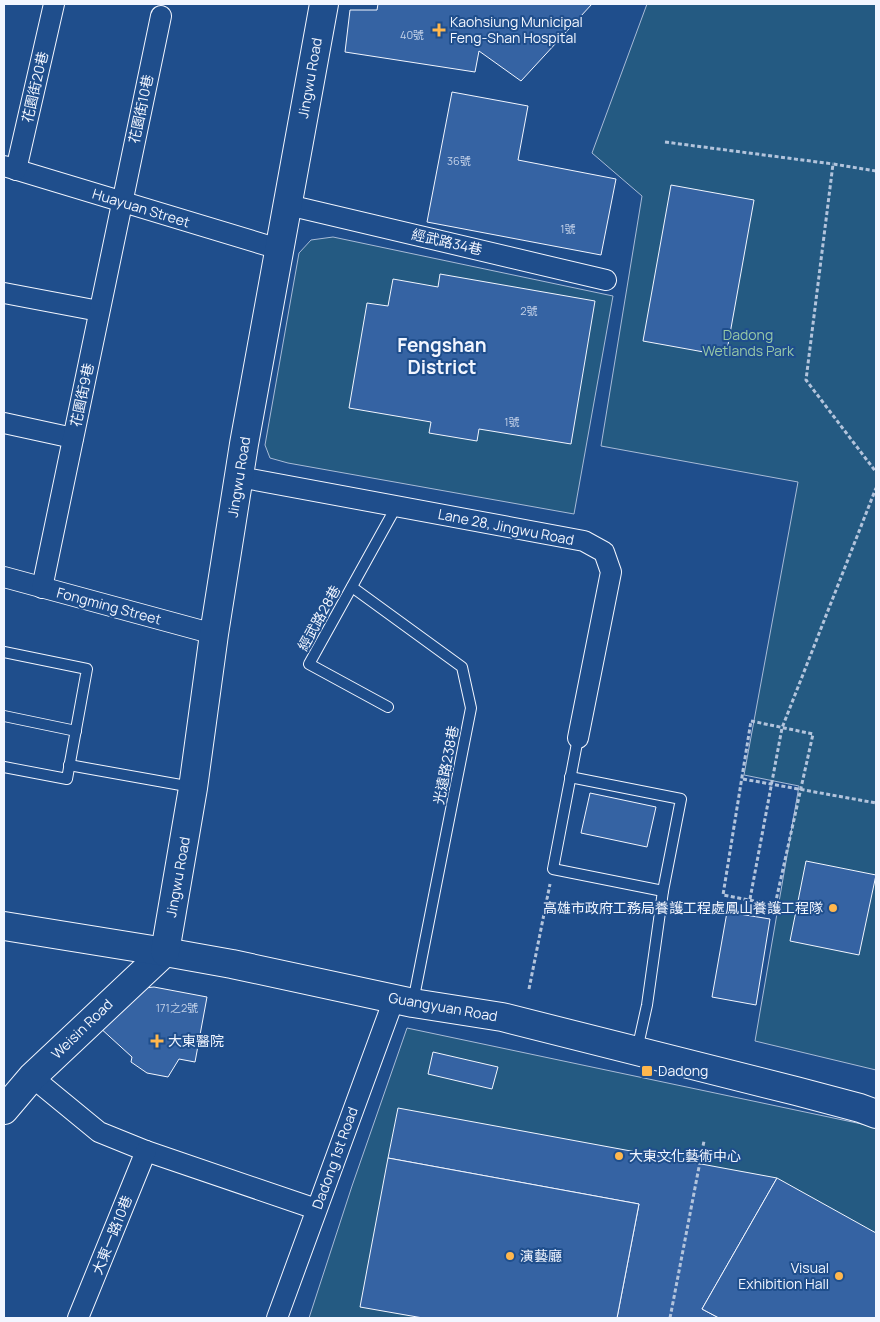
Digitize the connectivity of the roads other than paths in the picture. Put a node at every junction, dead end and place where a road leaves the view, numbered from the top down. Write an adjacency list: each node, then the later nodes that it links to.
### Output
1 (54, 4): 4 (street, 花園街20巷)
2 (324, 4): 6 (main road, Jingwu Road)
3 (160, 16): 5 (street, 花園街10巷)
4 (10, 168): 5 (street, Huayuan Street)
5 (122, 202): 7 (street, Huayuan Street); 10 (street, 花園街9巷)
6 (288, 205): 7 (main road, Jingwu Road); 8 (street, 經武路34巷)
7 (279, 249): 13 (main road, Jingwu Road)
8 (606, 280)
9 (4, 293): 10 (street)
10 (99, 311): 12 (street, 花園街9巷)
11 (4, 423): 12 (street)
12 (73, 438): 17 (street, 花園街9巷)
13 (239, 477): 14 (street, Lane 28, Jingwu Road); 18 (main road, Jingwu Road)
14 (396, 506): 16 (lane, 經武路28巷); 23 (street, Lane 28, Jingwu Road)
15 (4, 581): 17 (street, Fongming Street)
16 (352, 587): 20 (lane, 經武路28巷); 31 (lane, 光遠路238巷)
17 (42, 588): 18 (street, Fongming Street)
18 (214, 634): 27 (main road, Jingwu Road)
19 (4, 652): 22 (lane)
20 (388, 707)
21 (4, 716): 22 (lane)
22 (76, 730): 24 (lane)
23 (578, 738): 26 (lane, Lane 28, Jingwu Road)
24 (70, 766): 25 (lane); 27 (lane)
25 (4, 767)
26 (570, 777): 28 (lane, Lane 28, Jingwu Road); 28 (lane)
27 (193, 788): 30 (main road, Jingwu Road)
28 (663, 891): 32 (lane)
29 (4, 926): 30 (main road, Guangyuan Road)
30 (165, 952): 31 (main road, Guangyuan Road); 33 (main road, Weisin Road)
31 (404, 1001): 32 (main road, Guangyuan Road); 37 (street, Dadong 1st Road)
32 (637, 1050): 35 (main road, Guangyuan Road)
33 (32, 1077): 34 (main road, Weisin Road); 36 (street)
34 (4, 1110)
35 (876, 1114)
36 (146, 1151): 37 (street); 38 (street, 大東一路10巷)
37 (316, 1209): 39 (street, Dadong 1st Road)
38 (78, 1318)
39 (277, 1318)

